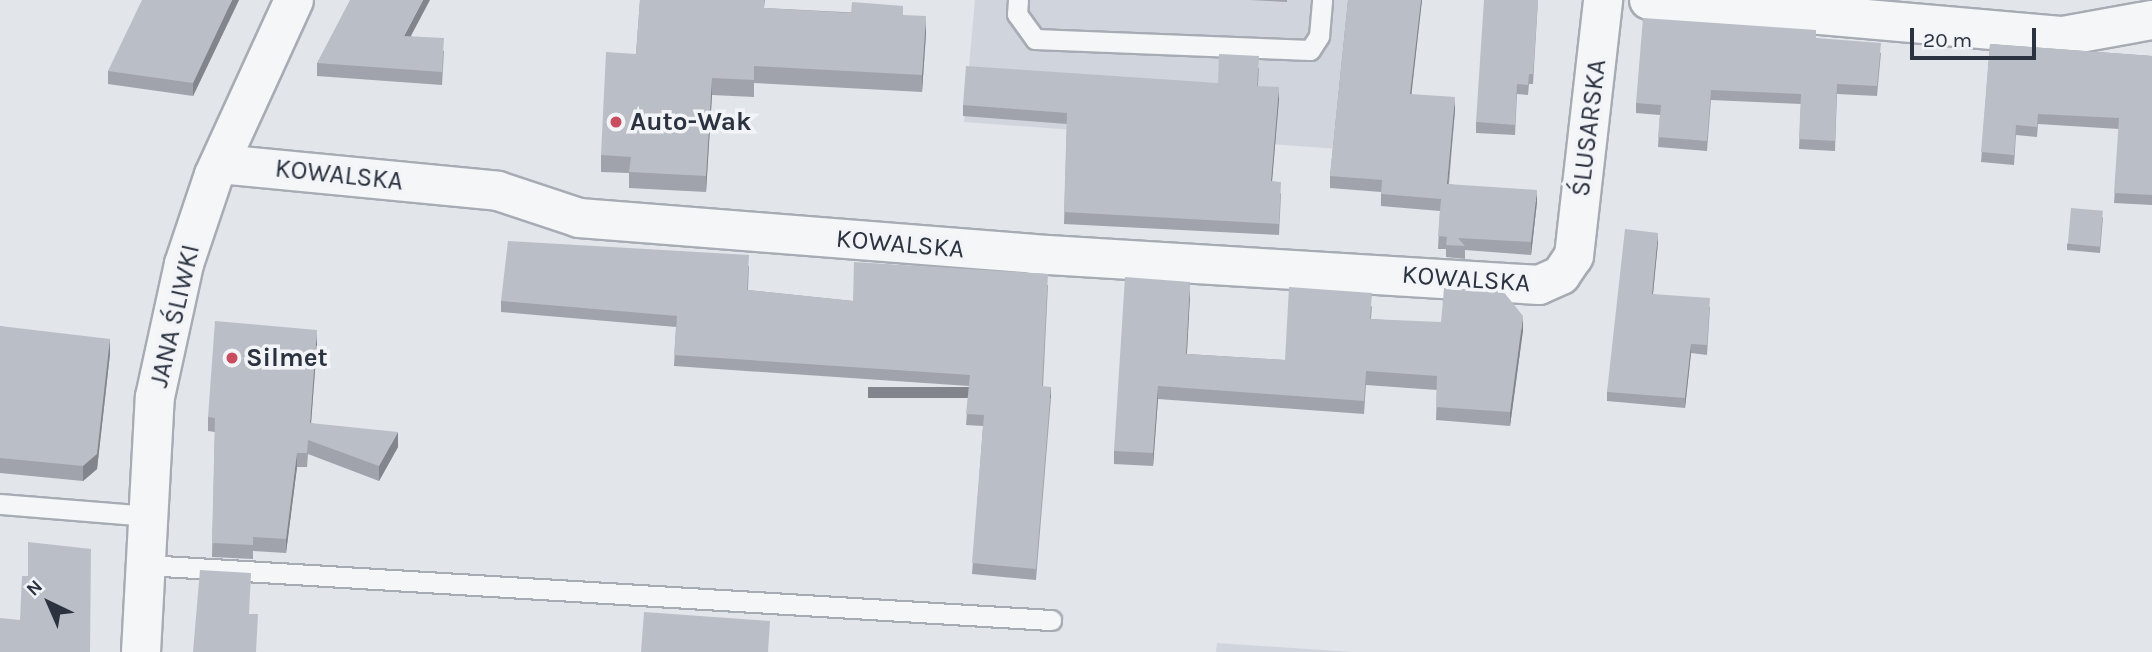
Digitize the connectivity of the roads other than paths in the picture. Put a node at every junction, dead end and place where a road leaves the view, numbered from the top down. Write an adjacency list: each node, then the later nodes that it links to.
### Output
1 (294, 0): 7 (street, JANA ŚLIWKI)
2 (1018, 0): 3 (lane)
3 (1322, 0)
4 (1603, 0): 8 (street, ŚLUSARSKA)
5 (1649, 0): 6 (street)
6 (2152, 20)
7 (220, 164): 8 (street, KOWALSKA); 10 (street, JANA ŚLIWKI)
8 (1574, 256)
9 (0, 504): 10 (lane)
10 (149, 516): 11 (street, JANA ŚLIWKI)
11 (146, 565): 12 (lane); 13 (street, JANA ŚLIWKI)
12 (1051, 620)
13 (141, 652)

